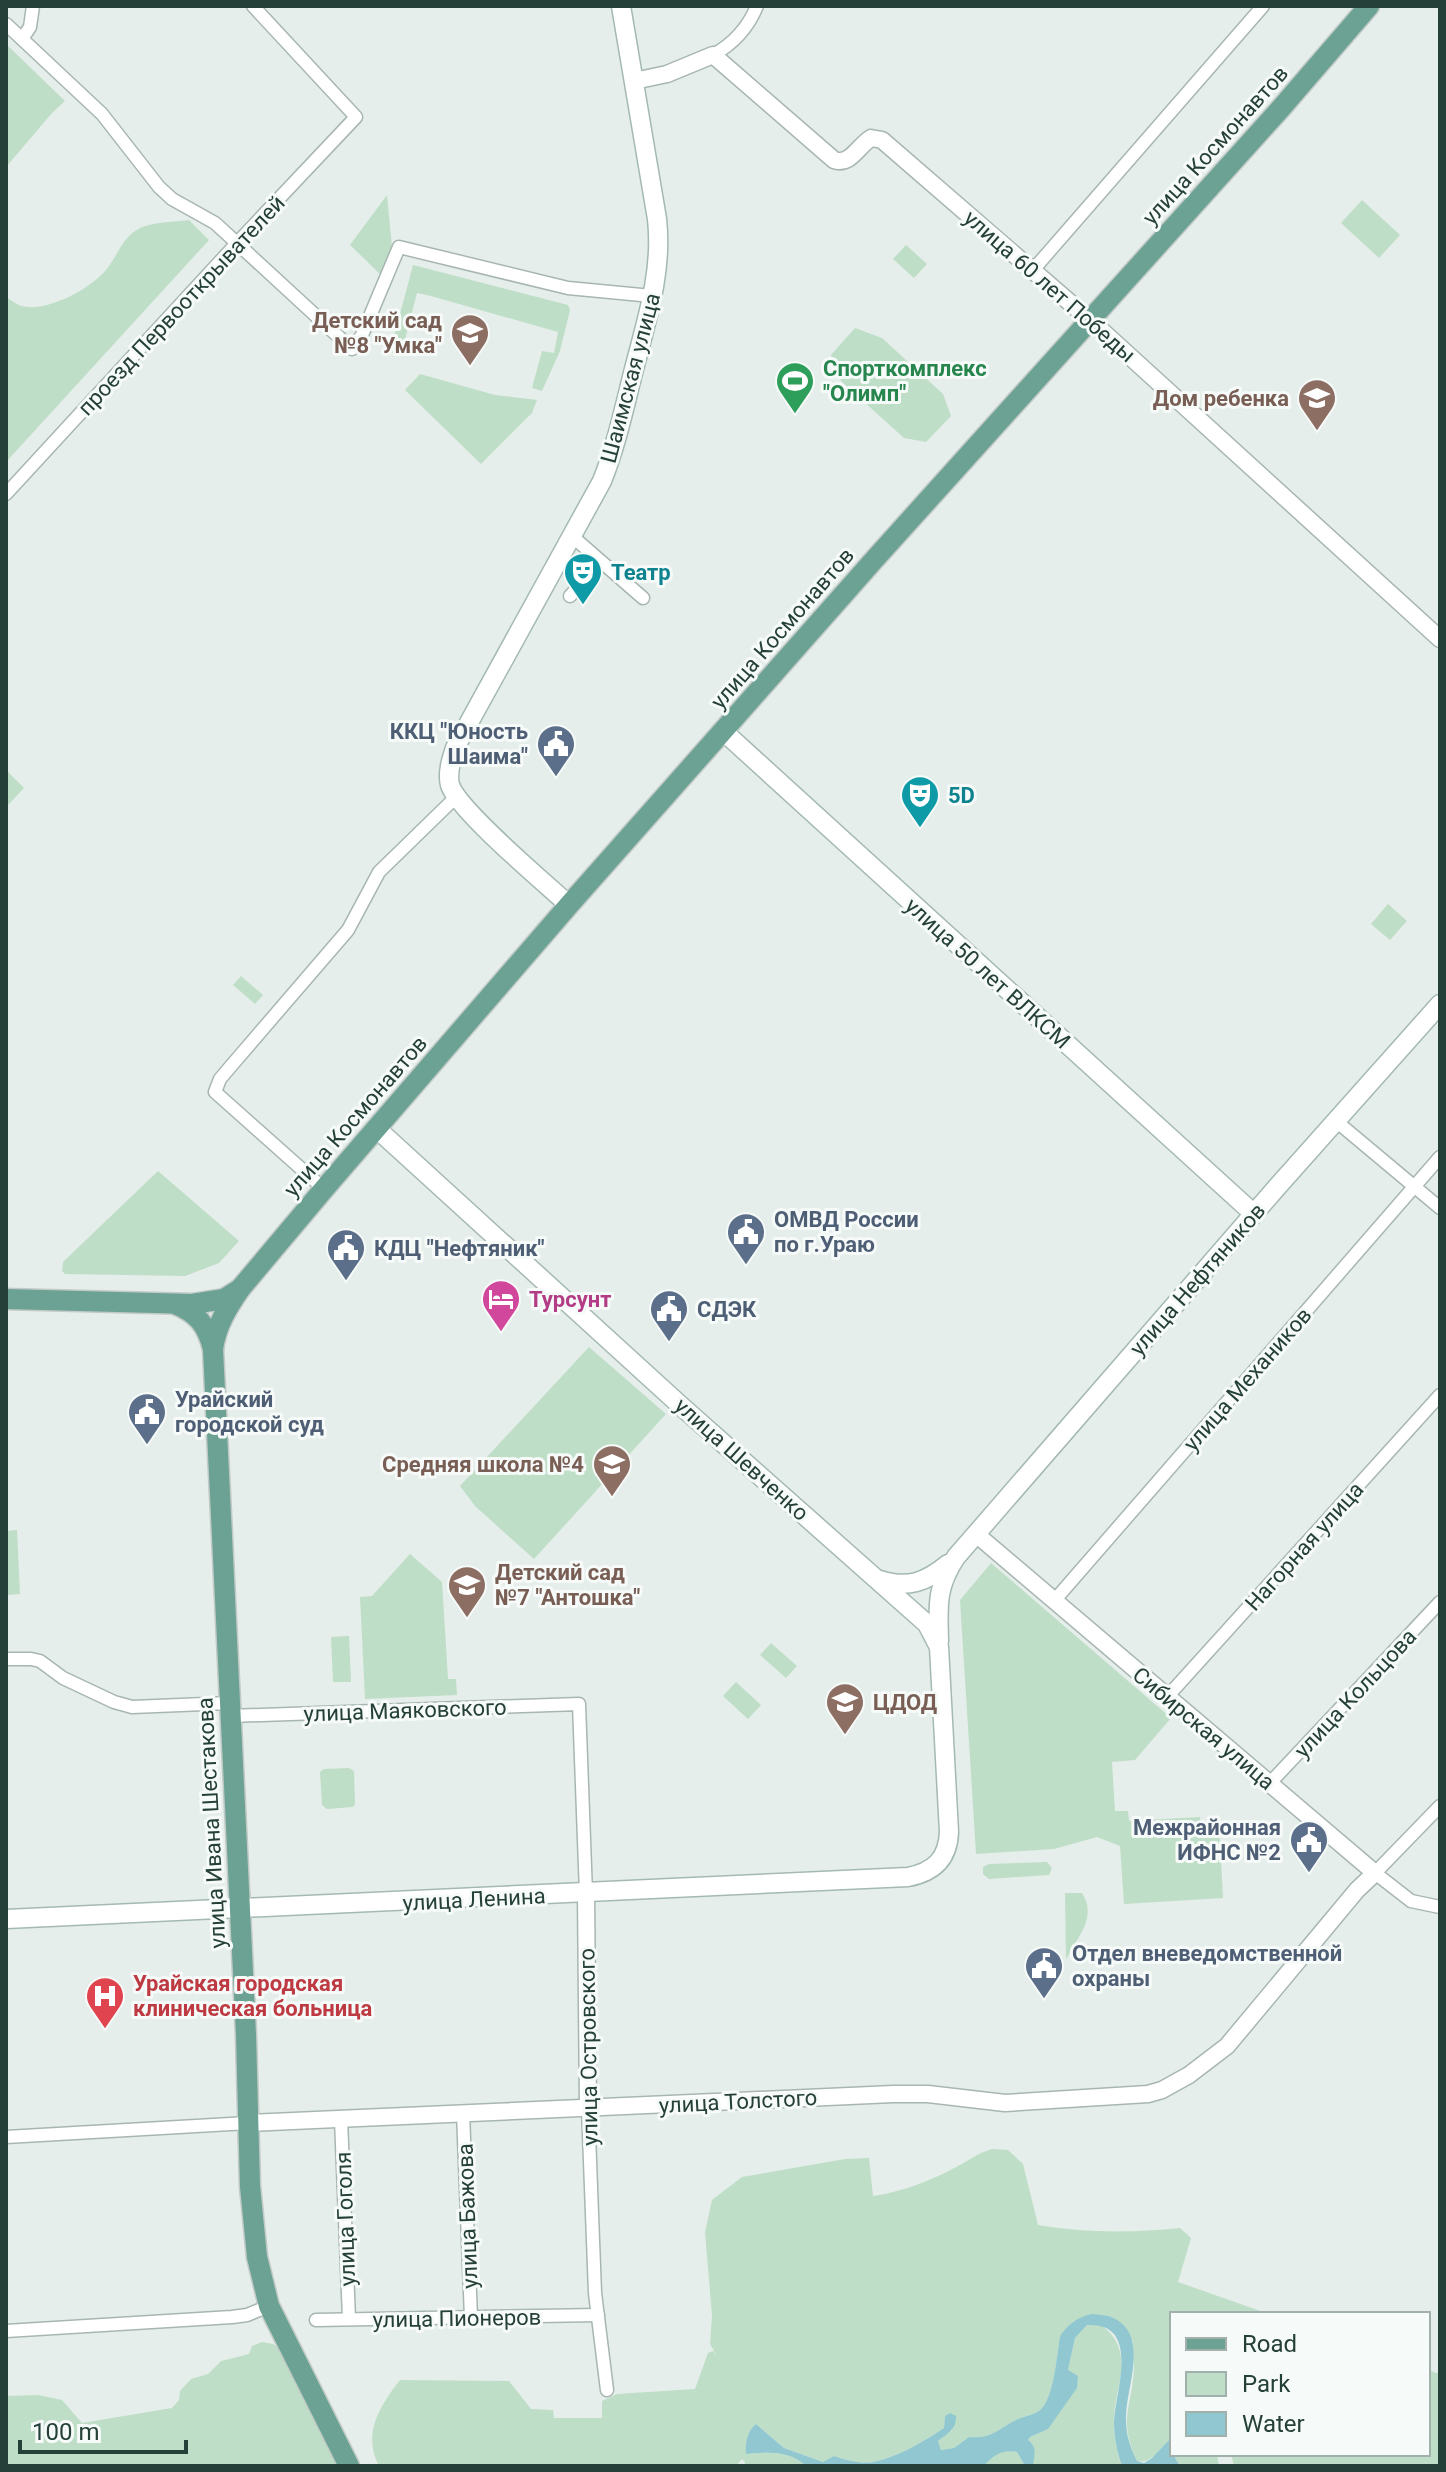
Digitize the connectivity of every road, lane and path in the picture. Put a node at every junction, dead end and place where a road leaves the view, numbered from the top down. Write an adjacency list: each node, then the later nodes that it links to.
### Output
1 (33, 6): 8 (street)
2 (253, 6): 11 (street, проезд Первооткрывателей)
3 (621, 6): 10 (main road, Шаимская улица)
4 (757, 6): 9 (street)
5 (1263, 6): 12 (street)
6 (1369, 6): 14 (main road, улица Космонавтов)
7 (6, 24): 8 (street)
8 (22, 39): 11 (street)
9 (713, 55): 10 (street); 12 (street, улица 60 лет Победы)
10 (634, 81): 13 (main road, Шаимская улица)
11 (237, 243): 13 (street); 15 (street, проезд Первооткрывателей)
12 (1033, 270): 14 (street, улица 60 лет Победы)
13 (652, 296): 16 (main road, Шаимская улица)
14 (1090, 320): 20 (street, улица 60 лет Победы); 21 (main road, улица Космонавтов)
15 (6, 494)
16 (573, 537): 17 (street); 22 (main road, Шаимская улица)
17 (601, 562): 18 (street); 19 (street)
18 (570, 596)
19 (643, 598)
20 (1440, 639)
21 (723, 731): 23 (main road, улица Космонавтов); 31 (main road, улица 50 лет ВЛКСМ)
22 (456, 797): 23 (main road); 29 (street)
23 (569, 905): 26 (main road, улица Космонавтов)
24 (1440, 1004): 25 (main road, улица Нефтяников)
25 (1336, 1121): 28 (street); 31 (main road, улица Нефтяников)
26 (376, 1128): 29 (main road, улица Космонавтов); 39 (main road, улица Шевченко)
27 (1440, 1157): 28 (street, улица Механиков)
28 (1414, 1187): 30 (street); 40 (street, улица Механиков)
29 (324, 1189): 32 (main road, улица Космонавтов)
30 (1440, 1208)
31 (1254, 1214): 37 (main road, улица Нефтяников)
32 (240, 1289): 34 (main road); 35 (main road, улица Космонавтов)
33 (6, 1299): 34 (main road)
34 (175, 1304): 35 (main road)
35 (213, 1349): 46 (main road, улица Ивана Шестакова)
36 (1440, 1395): 44 (street, Нагорная улица)
37 (976, 1534): 38 (main road, улица Нефтяников); 40 (street, Сибирская улица)
38 (956, 1557): 39 (main road, улица Нефтяников); 42 (main road, улица Нефтяников)
39 (878, 1579): 42 (main road, улица Шевченко)
40 (1054, 1601): 44 (street, Сибирская улица)
41 (1440, 1602): 47 (street, улица Кольцова)
42 (939, 1647): 50 (main road, улица Ленина)
43 (6, 1659): 46 (street, улица Маяковского)
44 (1167, 1697): 47 (street, Сибирская улица)
45 (579, 1704): 46 (street, улица Маяковского); 50 (street, улица Островского)
46 (230, 1710): 52 (main road, улица Ивана Шестакова)
47 (1270, 1783): 49 (street, Сибирская улица)
48 (1440, 1806): 49 (street)
49 (1375, 1873): 51 (street, Сибирская улица); 54 (street, улица Толстого)
50 (586, 1894): 52 (main road, улица Ленина); 54 (street, улица Островского)
51 (1440, 1907)
52 (240, 1910): 53 (main road, улица Ленина); 57 (main road, улица Ивана Шестакова)
53 (6, 1919)
54 (588, 2108): 55 (street, улица Толстого); 60 (street, улица Островского)
55 (463, 2113): 56 (street, улица Толстого); 61 (street, улица Бажова)
56 (341, 2119): 57 (street, улица Толстого); 62 (street, улица Гоголя)
57 (248, 2123): 58 (street, улица Толстого); 59 (main road, улица Ивана Шестакова)
58 (6, 2137)
59 (269, 2306): 64 (street); 66 (main road, улица Ивана Шестакова)
60 (598, 2315): 61 (street, улица Пионеров); 65 (street, улица Островского)
61 (471, 2318): 62 (street, улица Пионеров)
62 (349, 2319): 63 (street, улица Пионеров)
63 (316, 2320)
64 (6, 2331)
65 (607, 2390)
66 (349, 2466)

